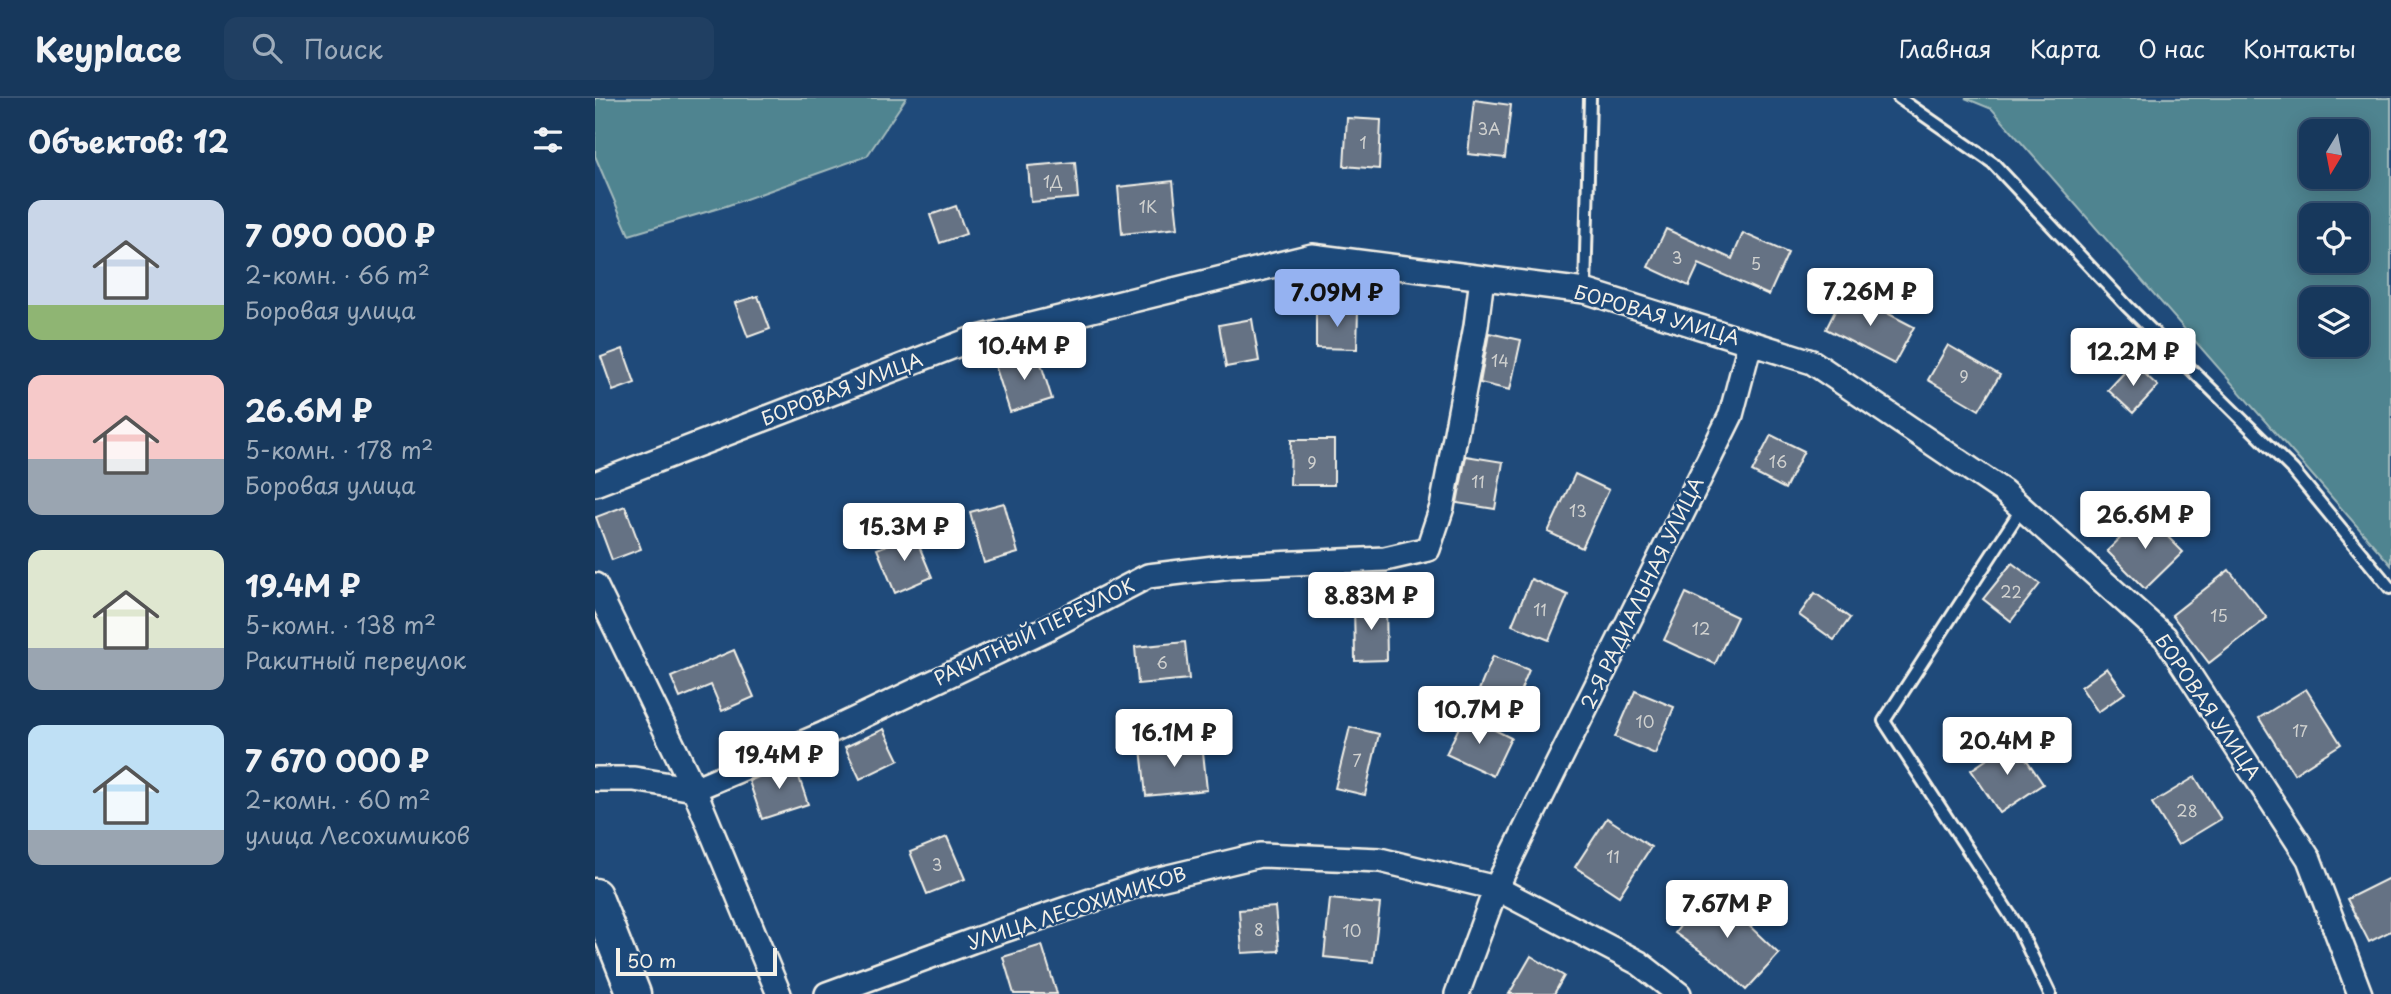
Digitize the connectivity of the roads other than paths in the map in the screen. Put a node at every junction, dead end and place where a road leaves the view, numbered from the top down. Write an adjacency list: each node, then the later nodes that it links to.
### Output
1 (1590, 98): 4 (lane)
2 (1899, 98): 9 (lane)
3 (1482, 278): 4 (street, БОРОВАЯ УЛИЦА); 6 (street, БОРОВАЯ УЛИЦА); 11 (street, РАКИТНЫЙ ПЕРЕУЛОК)
4 (1585, 291): 5 (street, БОРОВАЯ УЛИЦА)
5 (1750, 343): 7 (street, БОРОВАЯ УЛИЦА); 12 (street, 2-Я РАДИАЛЬНАЯ УЛИЦА)
6 (595, 484)
7 (2022, 508): 19 (lane); 20 (street, БОРОВАЯ УЛИЦА)
8 (595, 585): 11 (street)
9 (2390, 588)
10 (595, 779): 11 (street)
11 (694, 789): 15 (street)
12 (1496, 888): 16 (street, УЛИЦА ЛЕСОХИМИКОВ); 17 (street, 2-Я РАДИАЛЬНАЯ УЛИЦА); 18 (street, УЛИЦА ЛЕСОХИМИКОВ)
13 (595, 895): 14 (street)
14 (634, 994)
15 (779, 994)
16 (827, 994)
17 (1457, 994)
18 (1679, 994)
19 (2050, 994)
20 (2360, 994)

